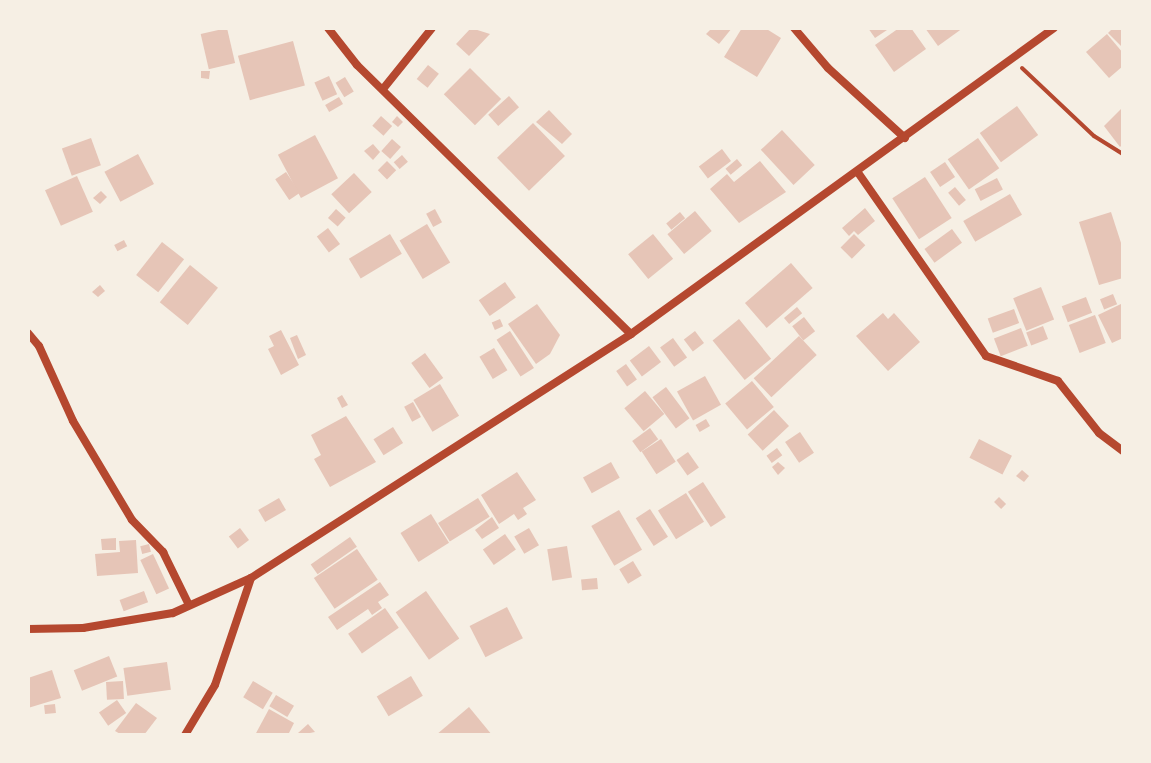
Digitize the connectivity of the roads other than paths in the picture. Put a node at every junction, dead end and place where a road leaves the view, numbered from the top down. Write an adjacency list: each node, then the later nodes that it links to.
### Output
1 (328, 28): 5 (street)
2 (432, 28): 5 (street)
3 (794, 28): 6 (street)
4 (1054, 28): 6 (street)
5 (383, 89): 9 (street)
6 (905, 138): 7 (street)
7 (859, 174): 9 (street); 10 (street)
8 (28, 333): 12 (street)
9 (631, 334): 11 (street)
10 (1123, 451)
11 (251, 578): 12 (street); 14 (street)
12 (189, 605): 13 (street)
13 (28, 629)
14 (185, 735)

